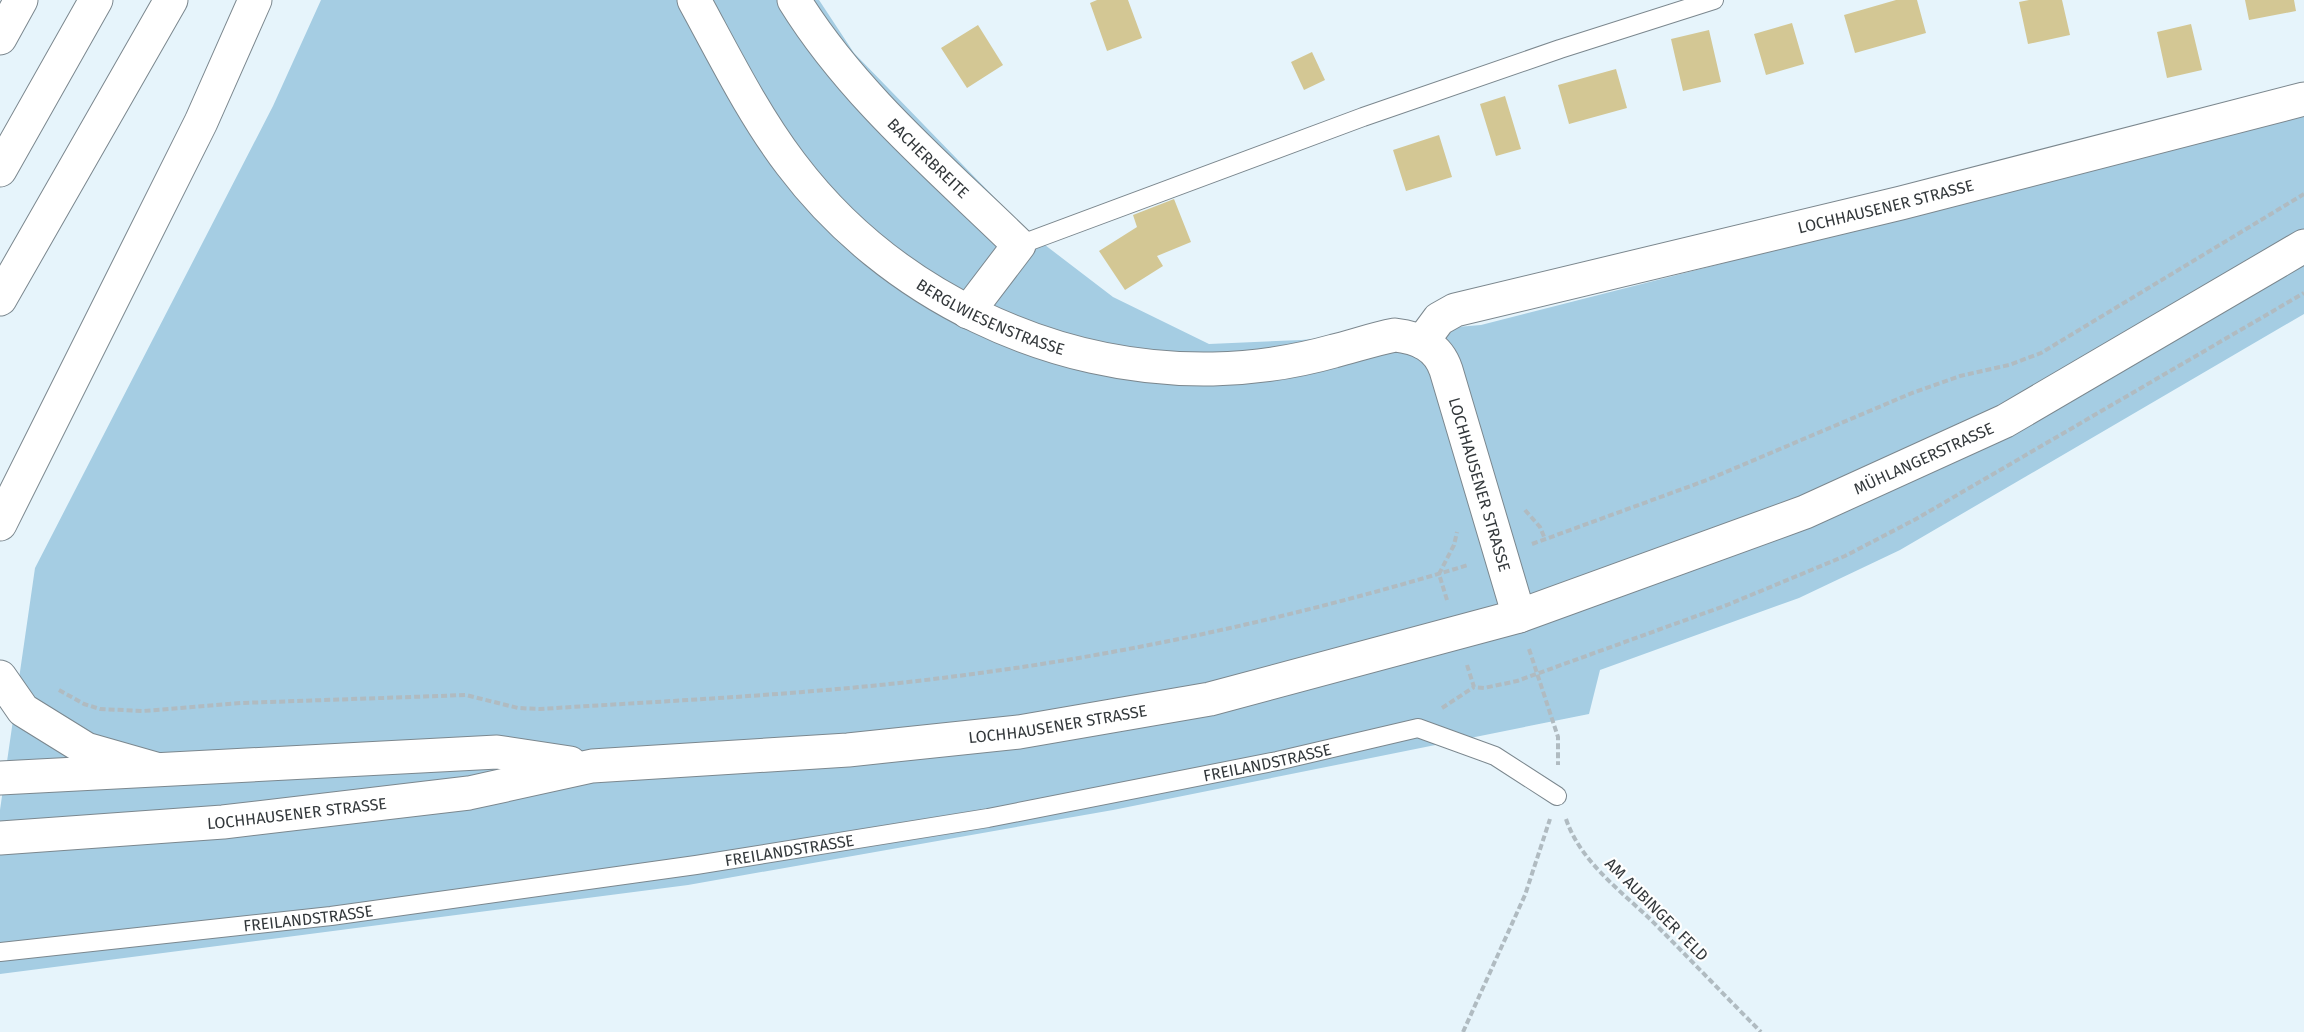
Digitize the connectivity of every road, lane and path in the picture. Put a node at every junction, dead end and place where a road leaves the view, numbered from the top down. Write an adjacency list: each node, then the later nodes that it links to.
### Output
1 (21, 0): 8 (main road)
2 (96, 0): 10 (main road)
3 (171, 0): 14 (main road)
4 (255, 0): 17 (main road)
5 (694, 0): 15 (main road, BERGLWIESENSTRASSE)
6 (794, 0): 12 (main road, BACHERBREITE)
7 (1714, 0): 12 (lane)
8 (0, 38)
9 (2304, 99): 16 (main road, LOCHHAUSENER STRASSE)
10 (0, 170)
11 (2304, 194): 19 (path)
12 (1019, 245): 15 (main road)
13 (2304, 246): 21 (main road, MÜHLANGERSTRASSE)
14 (0, 299)
15 (968, 312): 16 (main road, BERGLWIESENSTRASSE)
16 (1422, 342): 19 (main road, LOCHHAUSENER STRASSE)
17 (0, 524)
18 (1457, 525): 20 (path)
19 (1500, 555): 20 (path); 21 (main road, LOCHHAUSENER STRASSE)
20 (1439, 574): 24 (path)
21 (1520, 616): 26 (main road, LOCHHAUSENER STRASSE); 29 (path, AM AUBINGER FELD)
22 (0, 677): 24 (main road)
23 (1474, 687): 25 (path)
24 (23, 710): 27 (main road)
25 (1419, 728): 29 (lane); 31 (lane, FREILANDSTRASSE)
26 (592, 766): 27 (main road, LOCHHAUSENER STRASSE); 30 (main road, LOCHHAUSENER STRASSE)
27 (156, 770): 28 (main road, LOCHHAUSENER STRASSE)
28 (0, 778)
29 (1557, 796): 32 (path); 33 (path, AM AUBINGER FELD)
30 (0, 838)
31 (0, 952)
32 (1463, 1032)
33 (1761, 1032)

